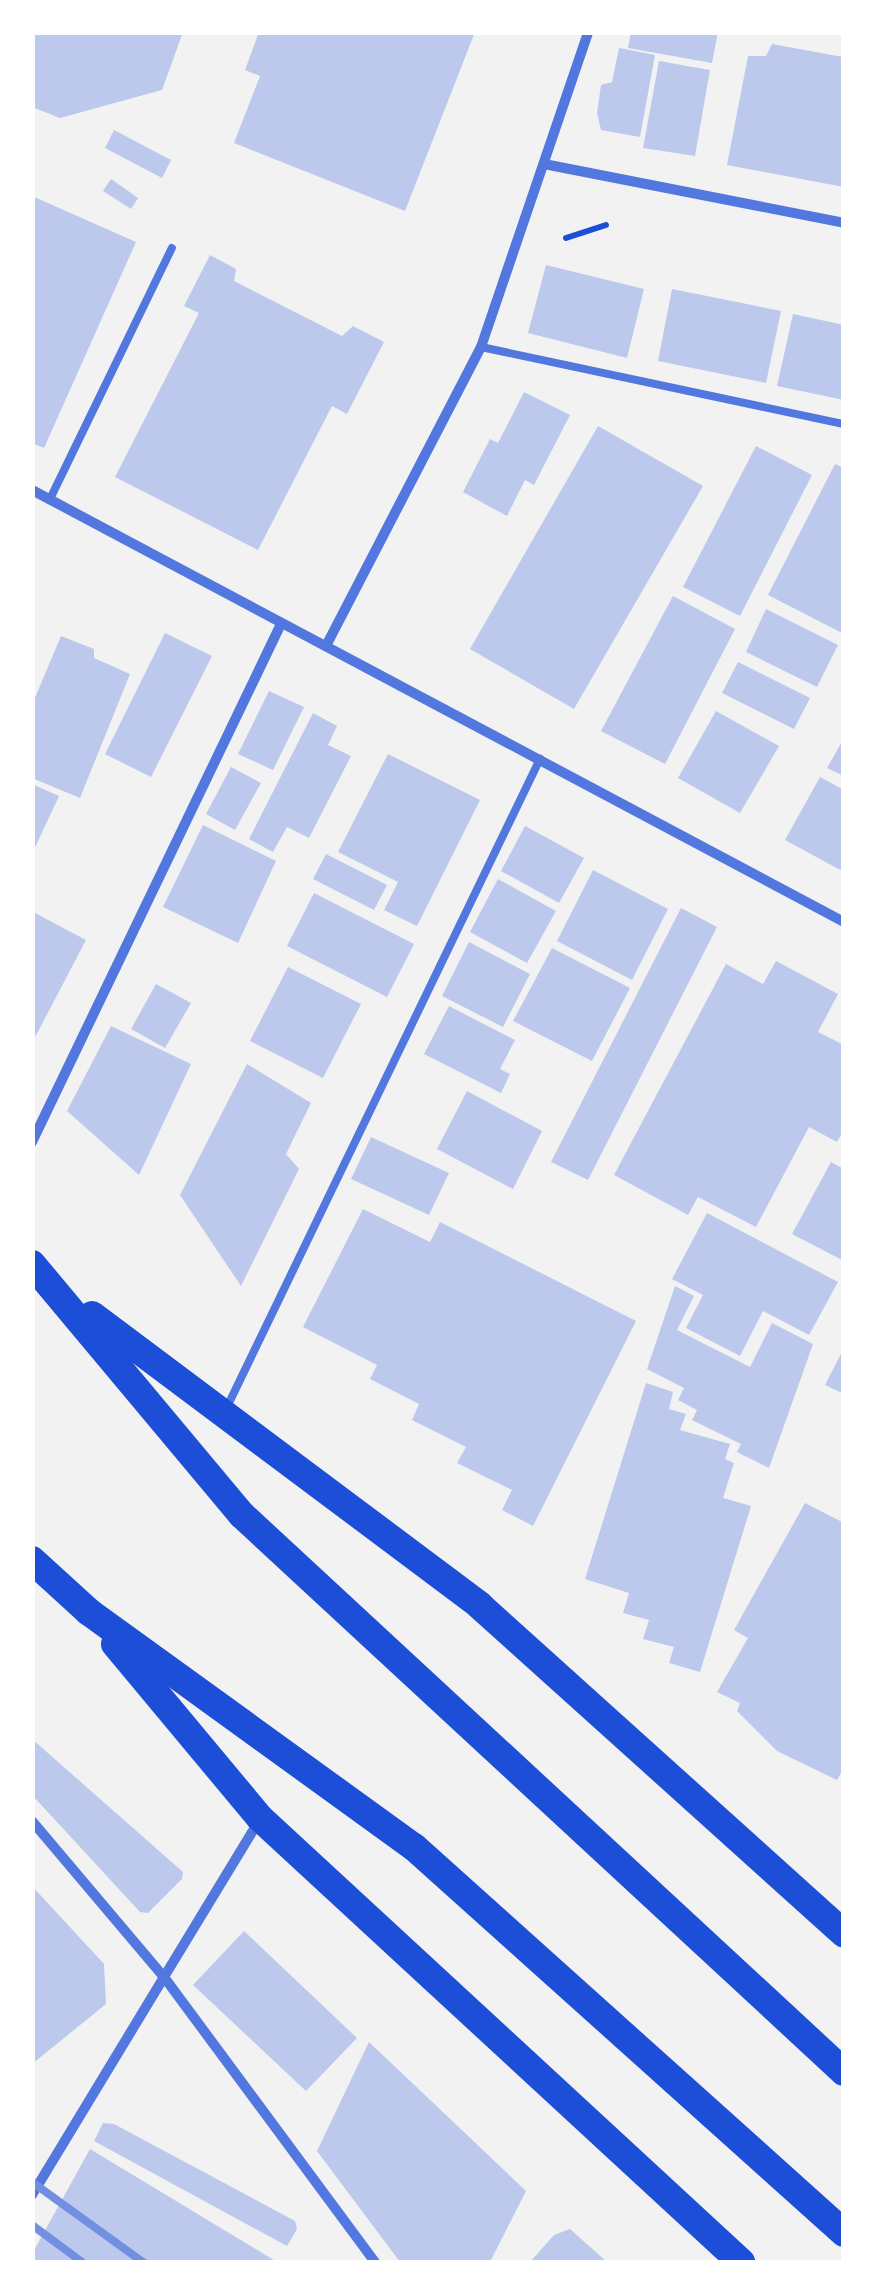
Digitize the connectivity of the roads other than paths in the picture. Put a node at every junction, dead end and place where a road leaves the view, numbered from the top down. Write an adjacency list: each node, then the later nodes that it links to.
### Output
1 (588, 32): 2 (street)
2 (544, 164): 3 (street); 5 (street)
3 (844, 223)
4 (172, 248): 8 (lane)
5 (482, 347): 6 (lane); 10 (street)
6 (844, 424)
7 (32, 490): 8 (street)
8 (50, 498): 9 (street)
9 (281, 624): 10 (street); 13 (street)
10 (327, 644): 11 (street)
11 (540, 760): 12 (street); 16 (lane)
12 (844, 922)
13 (32, 1142)
14 (32, 1264): 15 (highway)
15 (56, 1287): 16 (highway); 23 (highway)
16 (223, 1416): 21 (highway)
17 (32, 1560): 18 (highway)
18 (89, 1612): 19 (highway); 25 (highway)
19 (260, 1818): 22 (street); 27 (highway)
20 (32, 1821): 22 (street)
21 (844, 1934)
22 (164, 1977): 24 (street); 26 (street)
23 (844, 2072)
24 (32, 2196)
25 (844, 2233)
26 (375, 2262)
27 (741, 2262)

